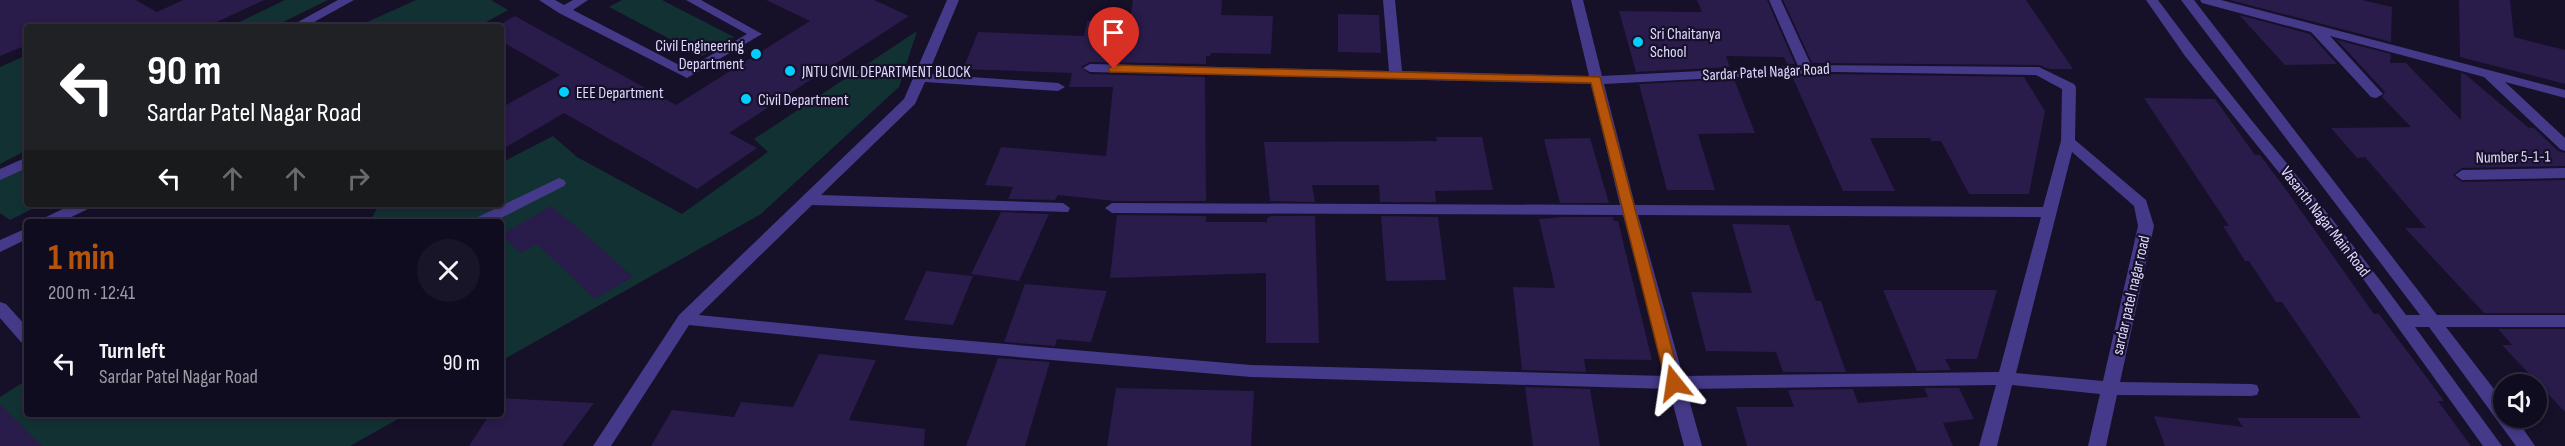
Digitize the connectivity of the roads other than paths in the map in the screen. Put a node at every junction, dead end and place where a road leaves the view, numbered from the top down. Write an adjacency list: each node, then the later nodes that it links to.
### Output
1 (348, 0): 13 (street)
2 (544, 0): 12 (street)
3 (582, 0): 12 (street)
4 (692, 0): 12 (street)
5 (953, 0): 19 (street)
6 (1389, 0): 18 (street)
7 (1577, 0): 20 (street)
8 (1775, 0): 16 (street)
9 (2152, 0): 43 (street, Vasanth Nagar Main Road)
10 (2187, 0): 45 (street, Vasanth Nagar Main Road)
11 (2206, 0): 14 (street)
12 (563, 10)
13 (301, 24)
14 (2316, 29): 17 (street); 22 (street)
15 (1090, 68): 18 (street, Sardar Patel Nagar Road)
16 (1806, 68): 20 (street, Sardar Patel Nagar Road); 24 (street, Sardar Patel Nagar Road)
17 (2488, 74): 23 (street); 25 (street)
18 (1396, 77): 20 (street, Sardar Patel Nagar Road)
19 (920, 78): 21 (street); 31 (street)
20 (1596, 80): 35 (street)
21 (1058, 87)
22 (2376, 94)
23 (2565, 94)
24 (2068, 141): 36 (street, Sardar Patel Nagar Road); 49 (street, sardar patel nagar road)
25 (2565, 146)
26 (24, 163): 28 (street)
27 (2565, 172): 29 (street, Number 5-1-1)
28 (0, 175)
29 (2462, 175)
30 (559, 183): 38 (street)
31 (810, 200): 33 (street); 42 (street)
32 (78, 207): 37 (street)
33 (1063, 208)
34 (1112, 208): 35 (street)
35 (1629, 210): 36 (street); 48 (street)
36 (2050, 212): 47 (street, Sardar Patel Nagar Road)
37 (55, 219)
38 (487, 219)
39 (24, 235): 40 (street)
40 (0, 247)
41 (0, 308): 46 (street)
42 (685, 319): 48 (street); 53 (street)
43 (2403, 321): 45 (street); 57 (street, Vasanth Nagar Main Road)
44 (2565, 321): 45 (street)
45 (2435, 323): 51 (street, Vasanth Nagar Main Road)
46 (24, 335)
47 (2006, 378): 48 (street); 49 (street); 55 (street, Sardar Patel Nagar Road)
48 (1674, 383): 54 (street)
49 (2108, 388): 50 (street); 56 (street, sardar patel nagar road)
50 (2251, 390)
51 (2493, 401)
52 (2513, 428): 58 (street, Vasanth Nagar Main Road)
53 (602, 446)
54 (1692, 446)
55 (1988, 446)
56 (2097, 446)
57 (2493, 446)
58 (2526, 446)

